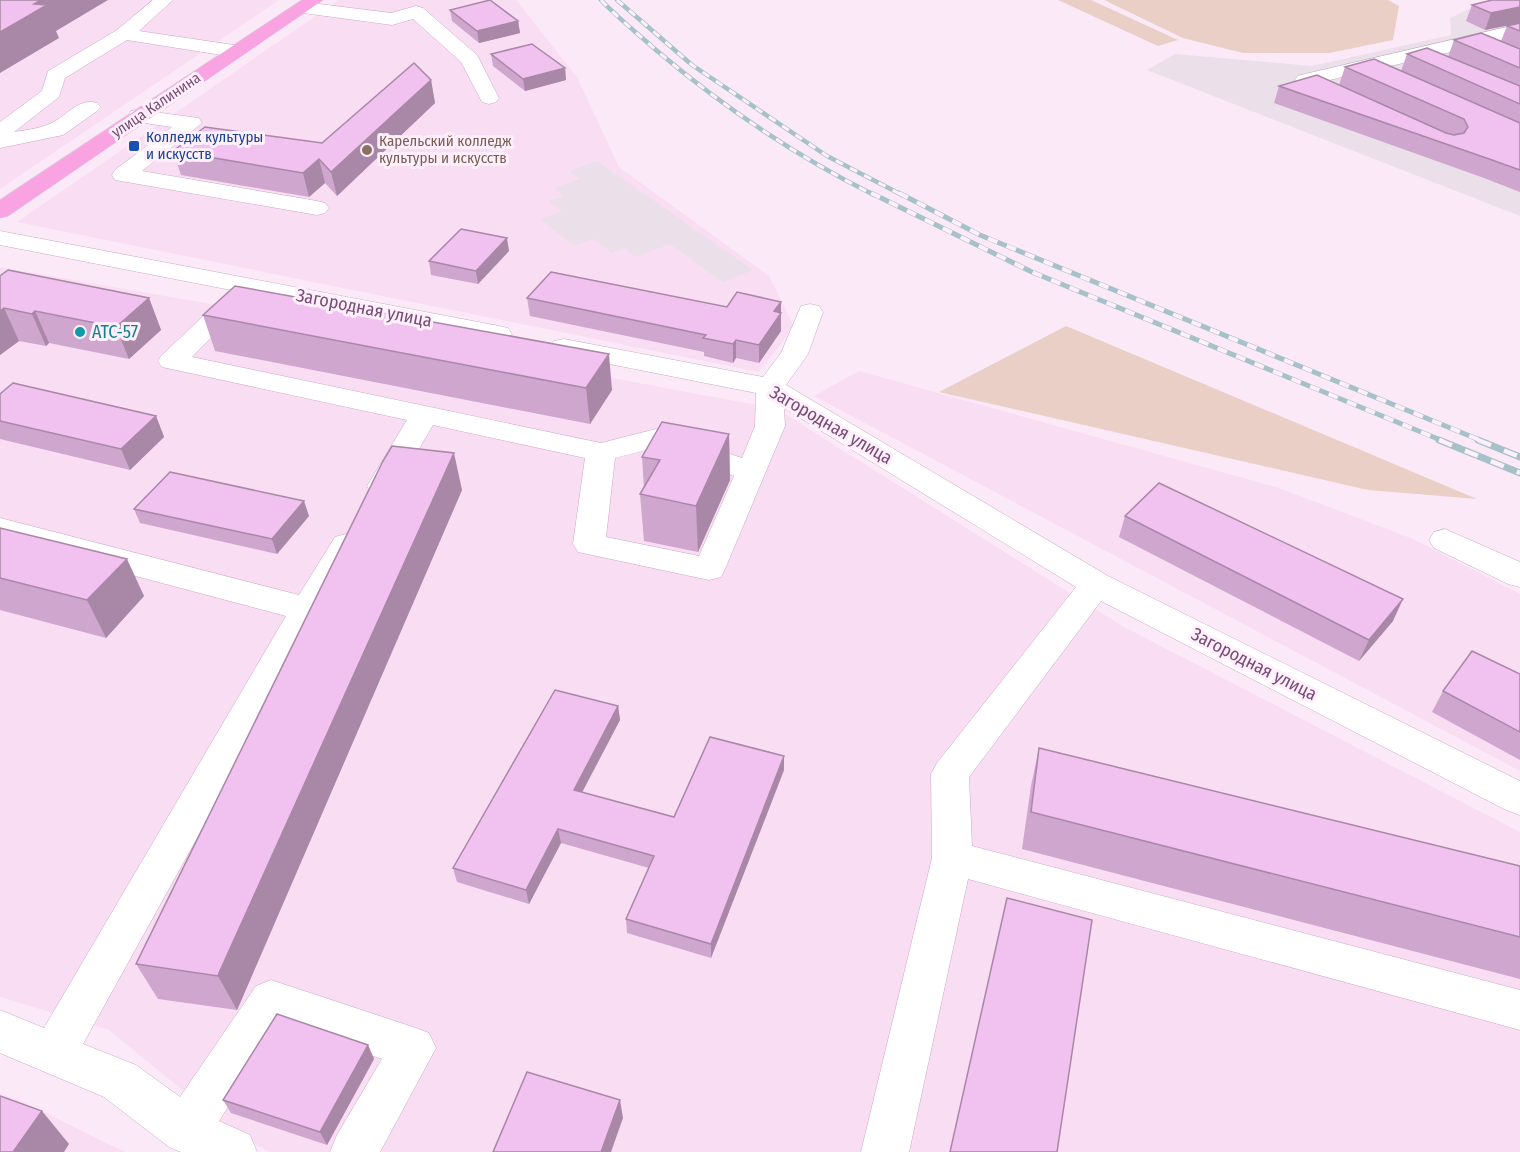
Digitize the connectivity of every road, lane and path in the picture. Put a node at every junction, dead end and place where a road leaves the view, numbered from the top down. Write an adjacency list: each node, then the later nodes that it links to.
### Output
1 (165, 0): 4 (street)
2 (308, 4): 6 (main road, улица Калинина); 12 (street)
3 (1520, 30): 5 (street)
4 (124, 34): 6 (street); 16 (street)
5 (1475, 41): 7 (street); 8 (street)
6 (234, 51): 15 (main road, улица Калинина)
7 (1502, 53)
8 (1416, 54): 9 (street); 10 (street)
9 (1367, 66): 11 (street); 13 (street)
10 (1447, 68)
11 (1398, 80)
12 (489, 98)
13 (1346, 98)
14 (90, 107): 17 (street)
15 (140, 116): 18 (street); 19 (main road, улица Калинина)
16 (0, 132)
17 (0, 141)
18 (317, 208)
19 (0, 211)
20 (0, 238): 21 (street, Загородная улица)
21 (248, 286): 23 (street, Загородная улица); 24 (street)
22 (810, 312): 23 (street)
23 (770, 387): 26 (street); 30 (street, Загородная улица)
24 (426, 413): 25 (street); 31 (street)
25 (601, 452): 26 (street); 26 (street)
26 (750, 471)
27 (0, 530): 31 (street)
28 (1445, 540): 29 (street)
29 (1520, 576)
30 (1096, 584): 32 (street, Загородная улица); 33 (street)
31 (308, 609): 36 (street)
32 (1520, 799)
33 (952, 858): 34 (street); 40 (street)
34 (1520, 1010)
35 (0, 1032): 36 (street)
36 (54, 1053): 37 (street)
37 (186, 1130): 38 (street); 39 (street)
38 (233, 1152)
39 (354, 1152)
40 (885, 1152)

